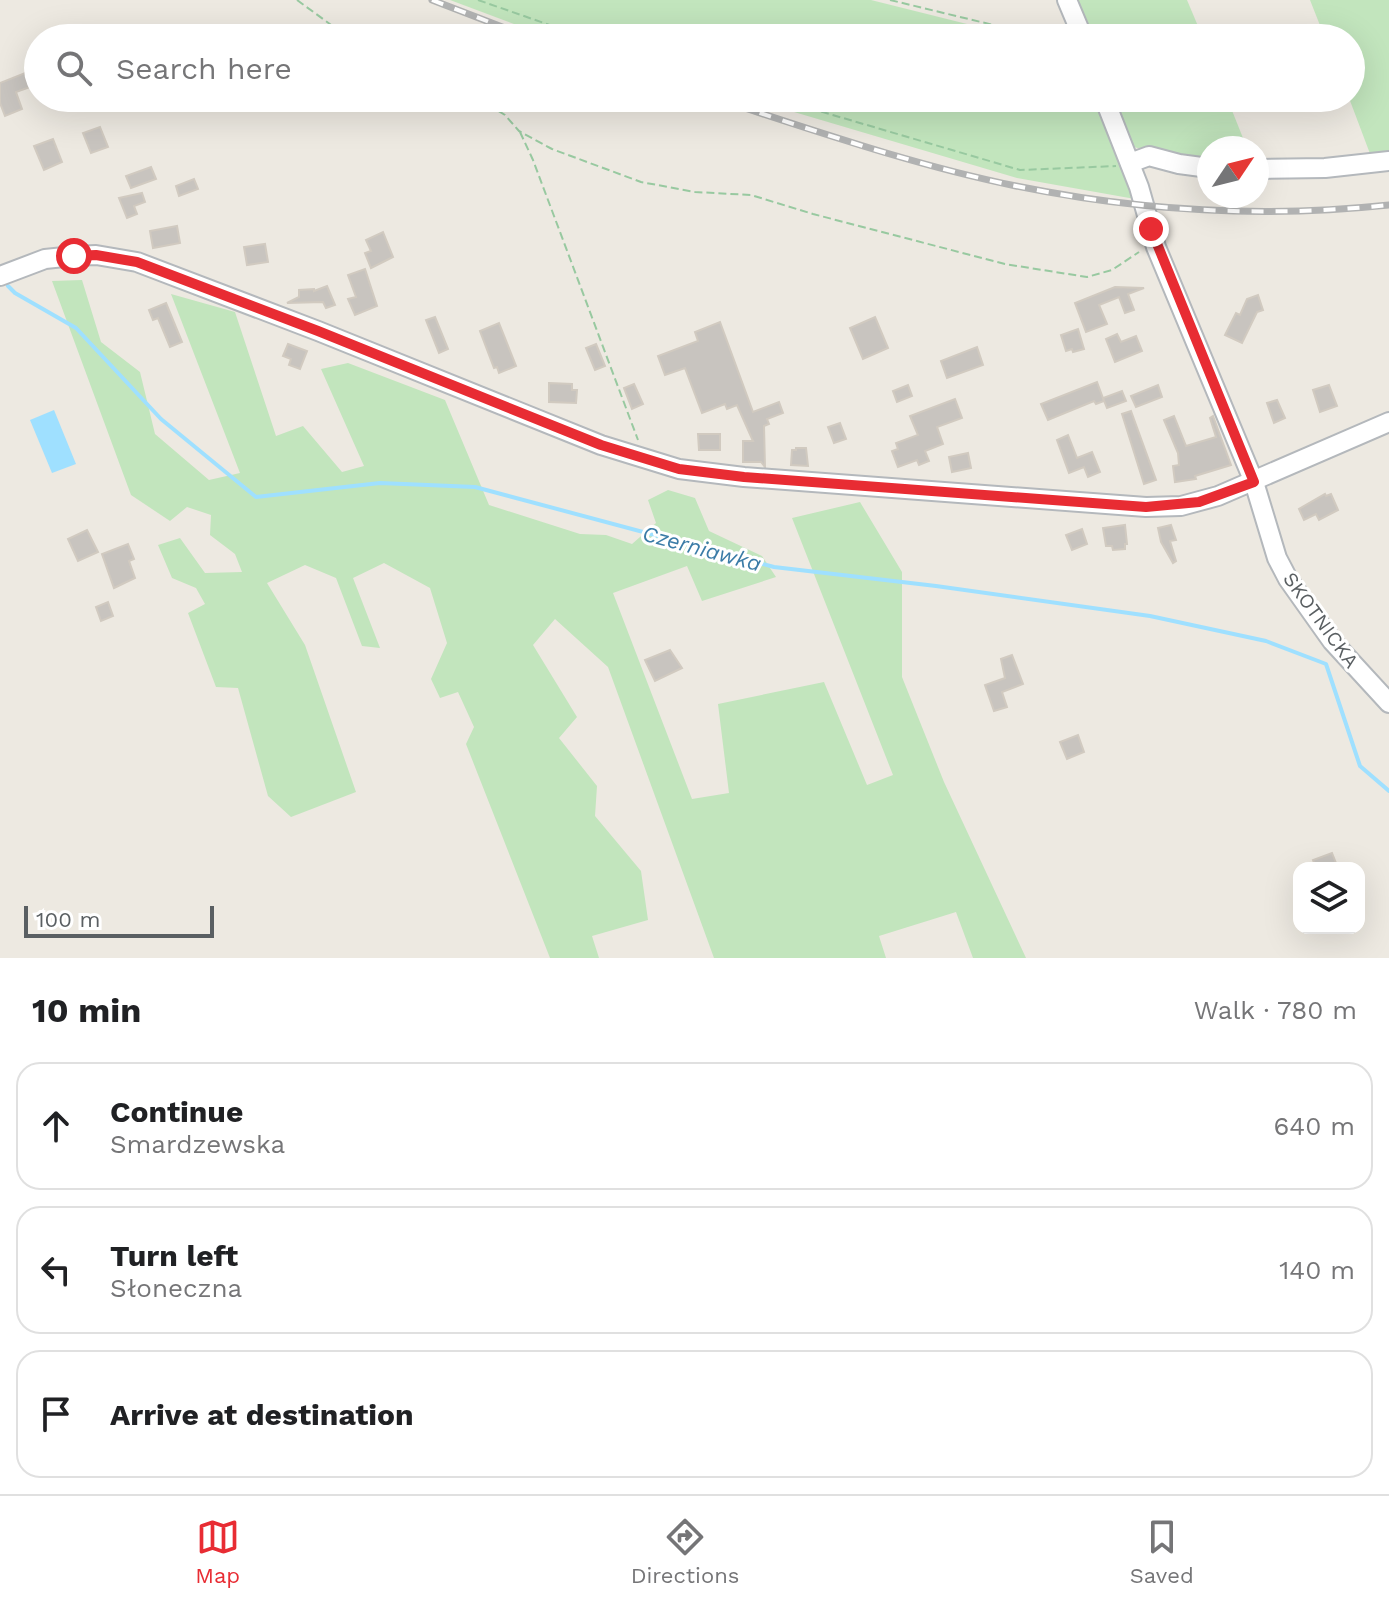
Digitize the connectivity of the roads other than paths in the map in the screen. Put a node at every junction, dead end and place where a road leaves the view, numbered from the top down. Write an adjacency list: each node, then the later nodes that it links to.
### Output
1 (1067, 0): 2 (street)
2 (1077, 24)
3 (1110, 112): 5 (street, SKOTNICKA)
4 (1389, 161): 7 (street)
5 (1130, 163): 6 (street); 10 (street, SKOTNICKA)
6 (1197, 166)
7 (1269, 169)
8 (0, 276): 10 (street)
9 (1389, 422): 10 (street)
10 (1254, 482): 11 (street, SKOTNICKA)
11 (1389, 703)

